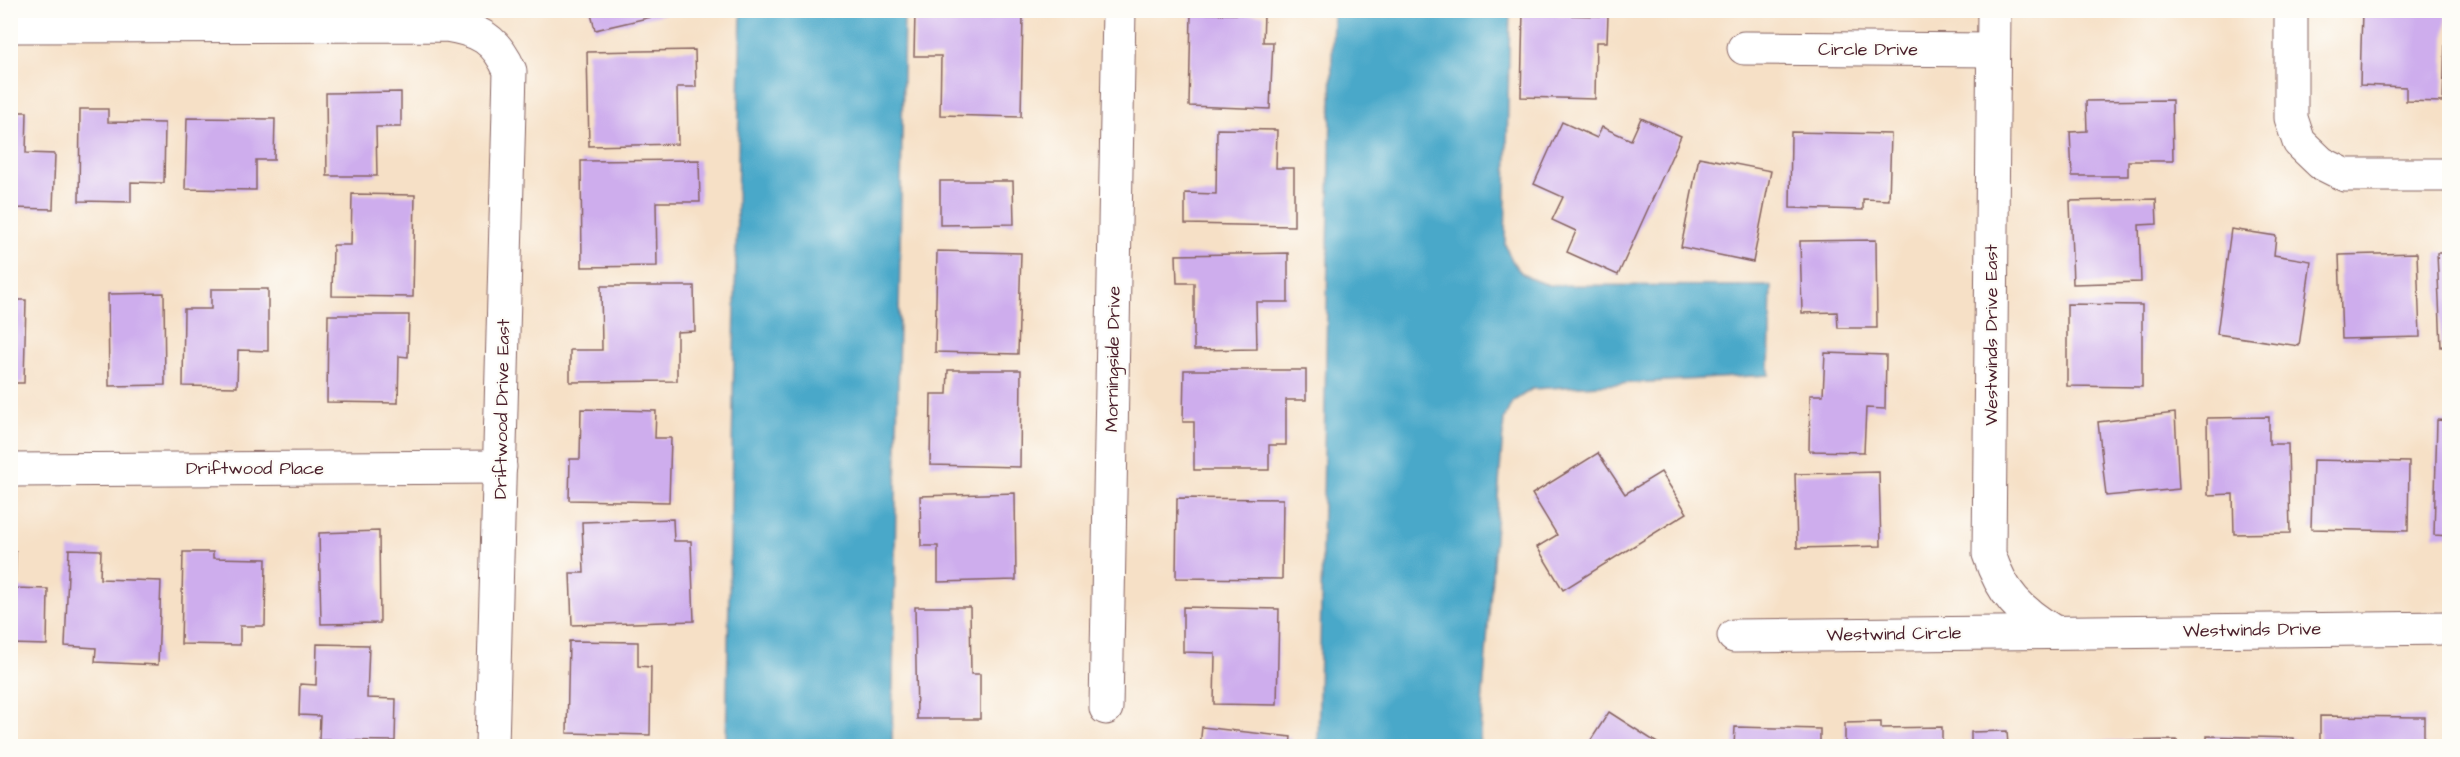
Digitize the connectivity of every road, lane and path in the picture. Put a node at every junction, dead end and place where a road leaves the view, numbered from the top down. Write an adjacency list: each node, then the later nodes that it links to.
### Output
1 (1119, 10): 13 (street, Morningside Drive)
2 (1994, 10): 6 (street, Westwinds Drive East)
3 (2291, 10): 7 (street)
4 (10, 26): 8 (street, Driftwood Drive East)
5 (1743, 48): 6 (street, Circle Drive)
6 (1993, 50): 11 (street, Westwinds Drive East)
7 (2450, 175)
8 (500, 467): 9 (street, Driftwood Place); 14 (street, Driftwood Drive East)
9 (10, 470)
10 (2450, 628): 11 (street, Westwinds Drive)
11 (2054, 632): 12 (street, Westwind Circle)
12 (1734, 636)
13 (1106, 708)
14 (492, 747)

